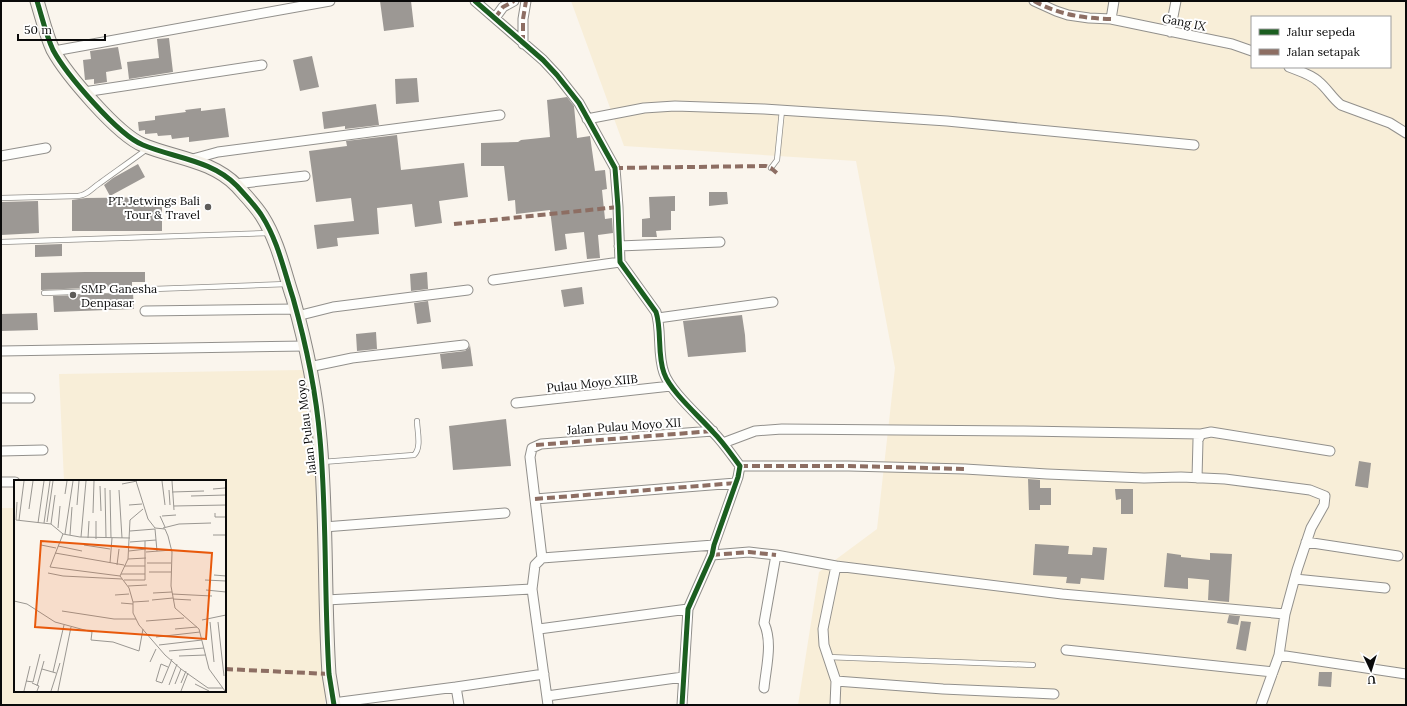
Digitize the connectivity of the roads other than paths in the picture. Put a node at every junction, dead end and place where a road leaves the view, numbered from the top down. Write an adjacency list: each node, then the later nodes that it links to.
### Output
1 (36, 1): 14 (street, Jalan Pulau Moyo)
2 (330, 1): 14 (street)
3 (476, 1): 9 (street)
4 (514, 1): 9 (street)
5 (526, 1): 12 (street)
6 (1034, 1): 10 (street, Gang IX)
7 (1114, 1): 10 (street)
8 (1176, 1): 11 (street)
9 (499, 13): 12 (street)
10 (1111, 17): 11 (street, Gang IX)
11 (1170, 32): 13 (street, Gang IX)
12 (523, 44): 20 (street)
13 (1251, 51)
14 (54, 52): 17 (street, Jalan Pulau Moyo)
15 (262, 65): 17 (street)
16 (1291, 68): 21 (street)
17 (84, 92): 23 (street, Jalan Pulau Moyo)
18 (782, 110): 20 (street); 22 (street); 27 (lane)
19 (500, 115): 26 (street)
20 (587, 119): 34 (street)
21 (1406, 133)
22 (1194, 145)
23 (150, 147): 26 (street, Jalan Pulau Moyo); 30 (lane)
24 (46, 148): 25 (street)
25 (1, 156)
26 (189, 160): 29 (street, Jalan Pulau Moyo)
27 (771, 168)
28 (305, 176): 29 (street)
29 (235, 184): 31 (street, Jalan Pulau Moyo)
30 (1, 198)
31 (271, 232): 32 (lane); 37 (street, Jalan Pulau Moyo)
32 (1, 242)
33 (720, 242): 34 (street)
34 (619, 246): 35 (street)
35 (620, 262): 36 (street); 43 (street)
36 (493, 280)
37 (288, 284): 39 (lane); 42 (street, Jalan Pulau Moyo)
38 (468, 290): 42 (street)
39 (44, 293)
40 (773, 302): 43 (street)
41 (145, 311): 42 (street)
42 (296, 312): 45 (street, Jalan Pulau Moyo)
43 (663, 318): 48 (street)
44 (464, 345): 47 (street)
45 (306, 346): 46 (street); 47 (street, Jalan Pulau Moyo)
46 (1, 351)
47 (309, 367): 59 (street, Jalan Pulau Moyo)
48 (671, 386): 51 (street, Pulau Moyo XIIB); 53 (street)
49 (1, 398): 50 (street)
50 (30, 398)
51 (516, 403)
52 (417, 421): 59 (lane)
53 (713, 431): 55 (street); 65 (street, Jalan Pulau Moyo XII)
54 (1201, 434): 55 (street); 58 (street); 61 (street)
55 (723, 443): 60 (street)
56 (43, 450): 57 (street)
57 (1, 451)
58 (1330, 451)
59 (322, 462): 67 (street, Jalan Pulau Moyo)
60 (740, 466): 61 (street); 64 (street)
61 (1197, 478): 68 (street)
62 (1, 482): 63 (street)
63 (14, 482)
64 (736, 483): 65 (street); 69 (street)
65 (535, 499): 73 (street)
66 (505, 513): 67 (street)
67 (324, 527): 78 (street, Jalan Pulau Moyo)
68 (1306, 542): 72 (street); 75 (street)
69 (714, 545): 70 (street); 73 (street)
70 (720, 554): 71 (street); 79 (street)
71 (776, 555): 74 (street); 92 (street)
72 (1398, 556)
73 (542, 558): 77 (street)
74 (836, 566): 80 (street); 84 (street)
75 (1295, 578): 76 (street); 80 (street)
76 (1385, 588)
77 (532, 589): 78 (street); 81 (street)
78 (326, 600): 95 (street, Jalan Pulau Moyo)
79 (688, 609): 81 (street); 89 (street)
80 (1285, 614): 83 (street)
81 (539, 629): 87 (street)
82 (1066, 650): 86 (street)
83 (1279, 655): 86 (street); 88 (street)
84 (828, 657): 85 (lane); 90 (street)
85 (1033, 665)
86 (1273, 672): 99 (street)
87 (544, 674): 91 (street); 94 (street)
88 (1406, 674)
89 (683, 677): 94 (street); 97 (street)
90 (836, 681): 93 (street); 98 (street)
91 (456, 687): 95 (street); 96 (street)
92 (764, 688)
93 (1054, 694)
94 (548, 700)
95 (333, 704)
96 (459, 705)
97 (682, 705)
98 (835, 705)
99 (1261, 705)

